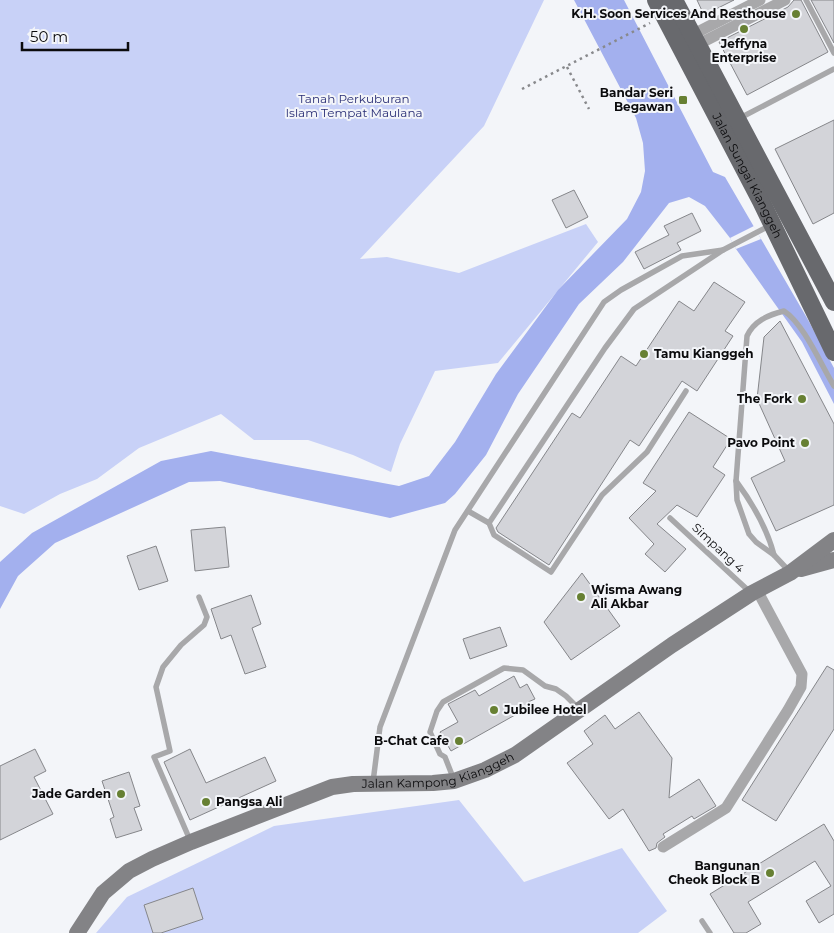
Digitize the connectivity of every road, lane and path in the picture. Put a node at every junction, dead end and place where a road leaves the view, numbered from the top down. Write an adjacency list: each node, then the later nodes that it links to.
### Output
1 (656, 0): 7 (main road, Jalan Sungai Kianggeh)
2 (674, 0): 7 (main road, Jalan Sungai Kianggeh)
3 (760, 0): 7 (street)
4 (784, 0): 7 (street)
5 (806, 0): 8 (lane)
6 (657, 20): 9 (path)
7 (688, 43): 13 (main road, Jalan Sungai Kianggeh); 14 (main road, Jalan Sungai Kianggeh)
8 (834, 53)
9 (567, 66): 11 (path); 12 (path)
10 (834, 69): 13 (lane)
11 (522, 89)
12 (589, 109)
13 (738, 119): 16 (main road, Jalan Sungai Kianggeh)
14 (767, 227): 15 (lane); 17 (main road, Jalan Sungai Kianggeh)
15 (723, 250): 21 (lane); 23 (lane)
16 (834, 302)
17 (831, 339)
18 (834, 386): 20 (lane)
19 (686, 391): 23 (lane)
20 (736, 481): 25 (lane); 25 (lane)
21 (468, 510): 23 (lane); 32 (lane)
22 (670, 518): 28 (lane, Simpang 4)
23 (489, 523)
24 (834, 540): 27 (main road, Jalan Kampong Kianggeh)
25 (774, 555): 27 (lane)
26 (834, 560): 27 (main road, Jalan Kampong Kianggeh)
27 (790, 572): 28 (main road, Jalan Kampong Kianggeh)
28 (754, 592): 30 (main road, Jalan Kampong Kianggeh); 34 (street)
29 (199, 597): 33 (lane)
30 (579, 710): 31 (main road, Jalan Kampong Kianggeh); 31 (lane)
31 (454, 780): 32 (main road, Jalan Kampong Kianggeh)
32 (372, 784): 33 (main road, Jalan Kampong Kianggeh)
33 (191, 842): 36 (main road, Jalan Kampong Kianggeh)
34 (663, 847)
35 (702, 921): 37 (lane)
36 (77, 933)
37 (710, 933)

